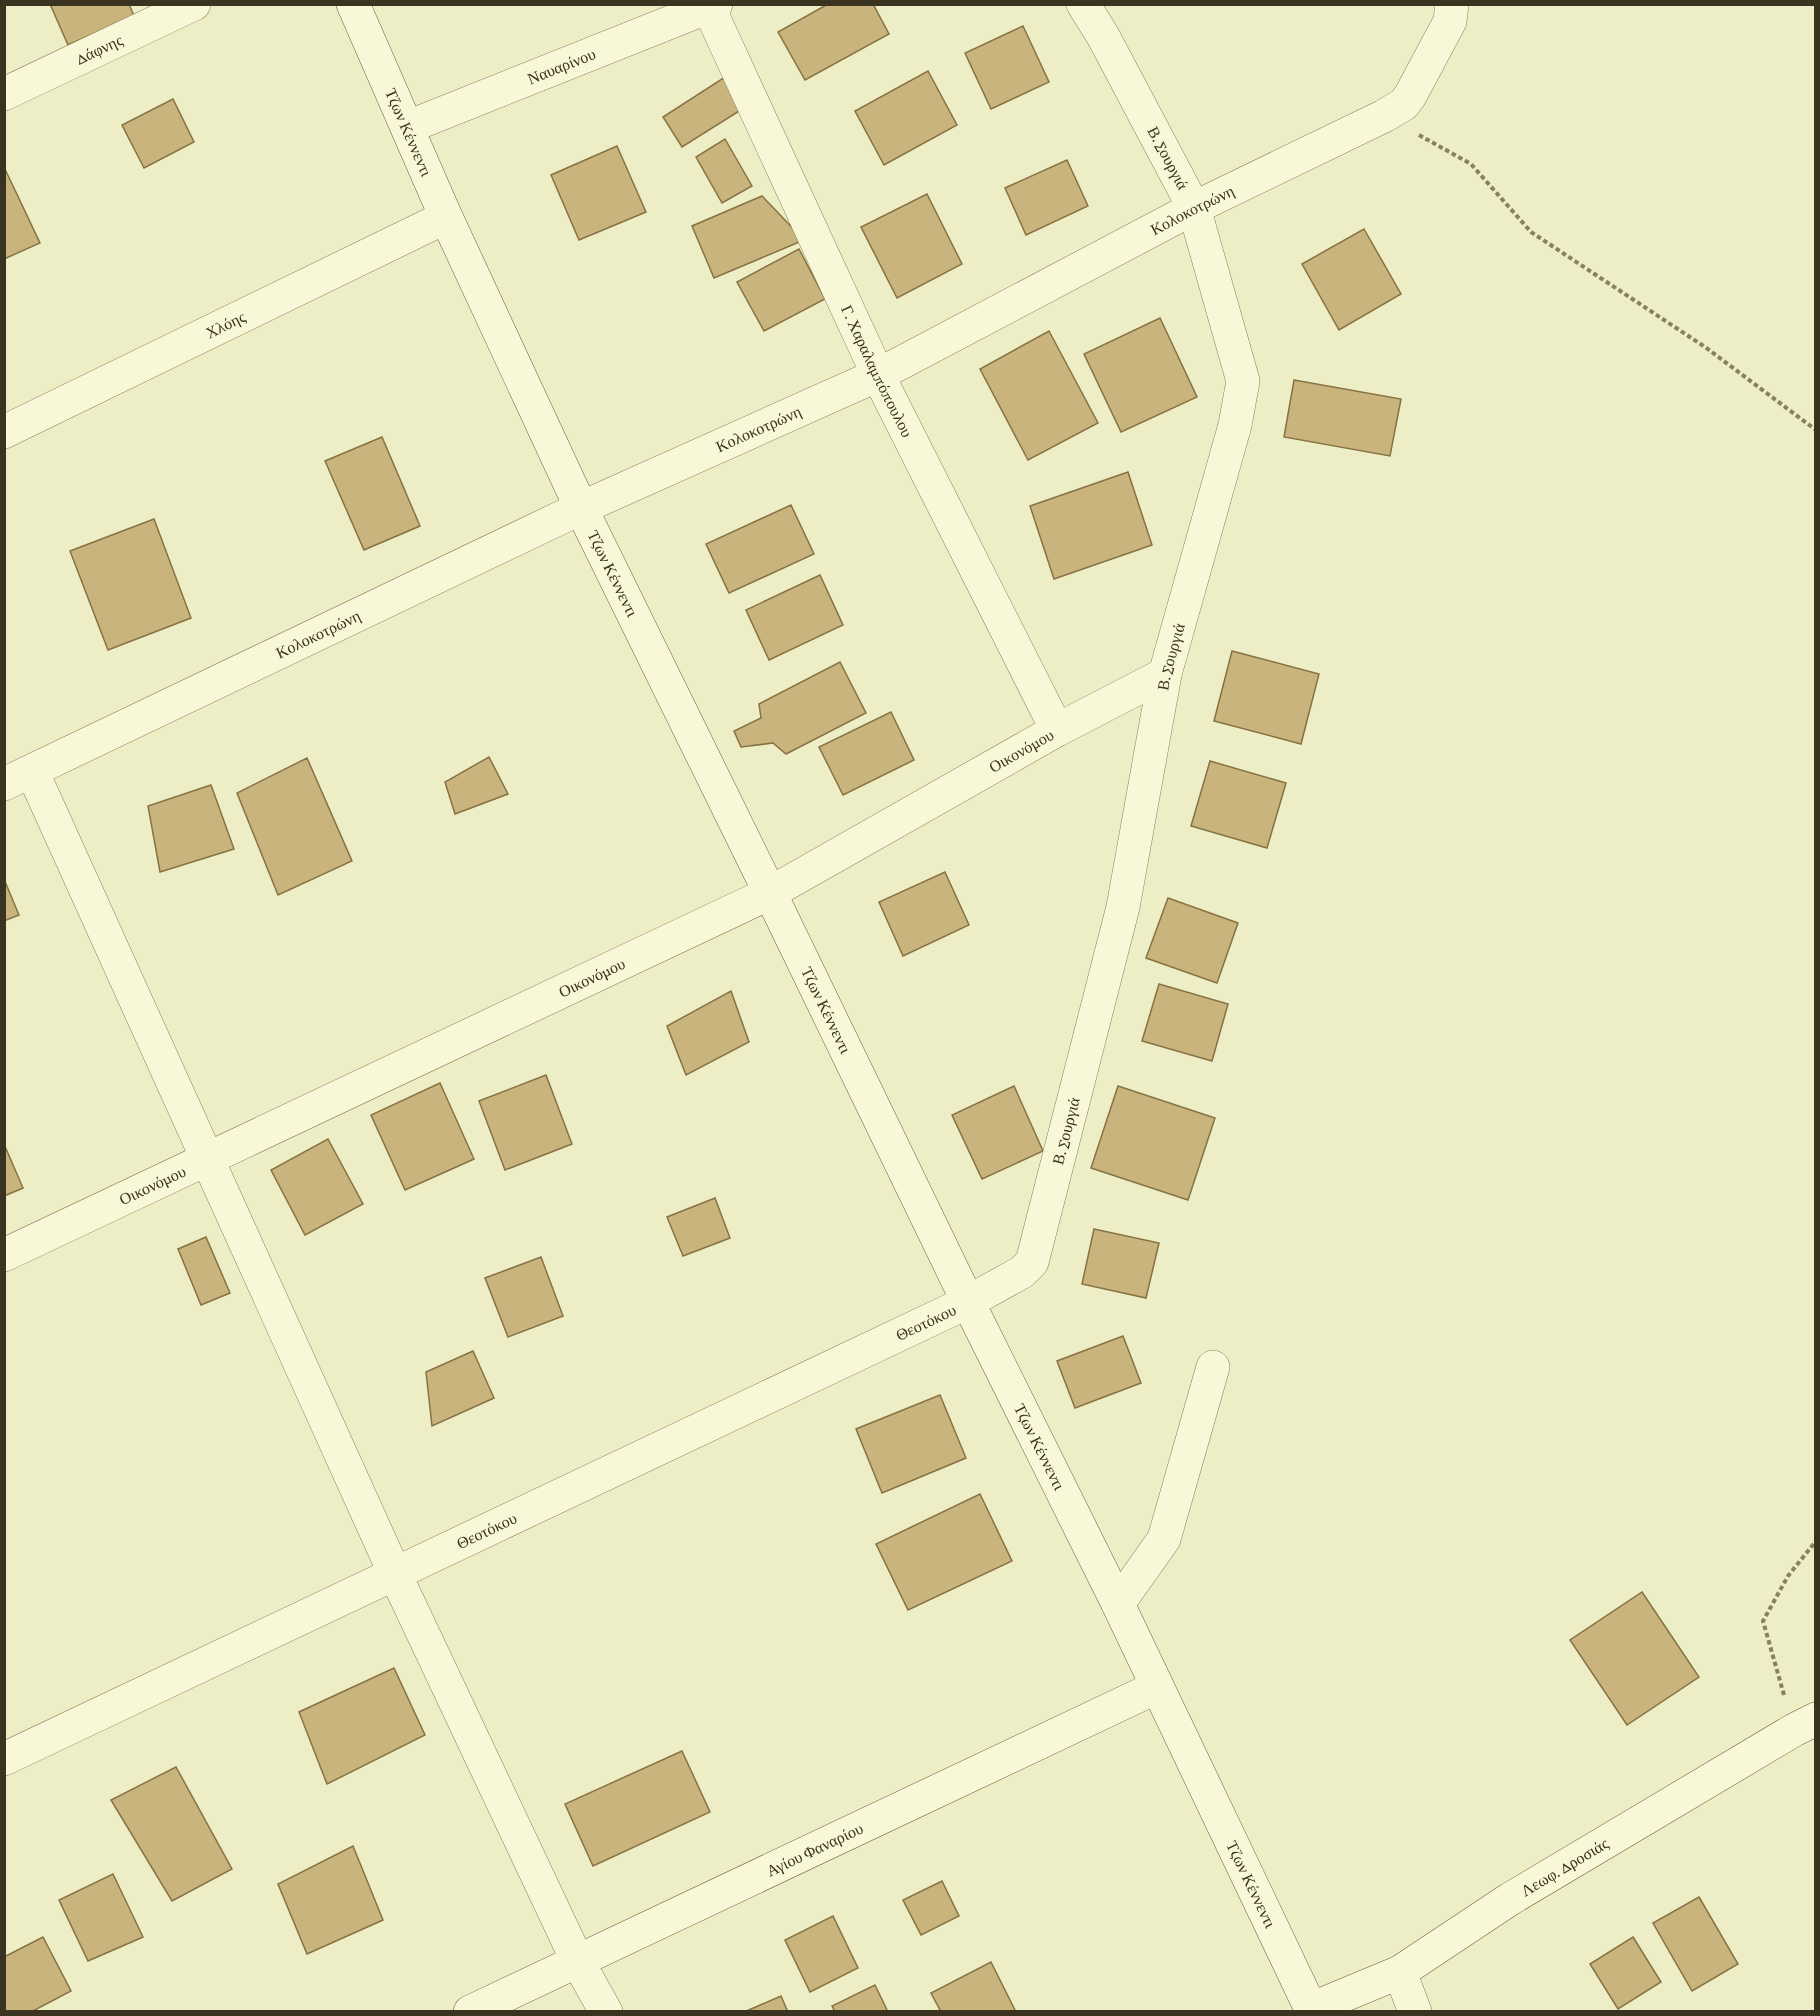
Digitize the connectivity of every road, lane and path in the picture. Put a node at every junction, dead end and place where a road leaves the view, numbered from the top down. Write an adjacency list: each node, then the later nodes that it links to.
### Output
1 (195, 4): 6 (street, Δάφνης)
2 (353, 4): 8 (street, Τζων Κέννεντι)
3 (1083, 4): 9 (street, Β. Σουργιά)
4 (1452, 4): 7 (street, Κολοκοτρώνη)
5 (712, 6): 8 (street, Ναυαρίνου); 11 (street, Γ. Χαραλαμπόπουλου)
6 (4, 94)
7 (1384, 116): 9 (street, Κολοκοτρώνη); 12 (path)
8 (408, 127): 10 (street, Τζων Κέννεντι)
9 (1194, 208): 11 (street, Κολοκοτρώνη); 15 (street, Β. Σουργιά)
10 (446, 217): 13 (street, Χλόης); 14 (street, Τζων Κέννεντι)
11 (878, 375): 14 (street, Κολοκοτρώνη); 16 (street, Γ. Χαραλαμπόπουλου)
12 (1815, 430)
13 (4, 432)
14 (581, 508): 17 (street, Κολοκοτρώνη); 18 (street, Τζων Κέννεντι)
15 (1165, 674): 16 (street, Οικονόμου); 21 (street, Β. Σουργιά)
16 (1057, 730): 18 (street, Οικονόμου)
17 (18, 778): 19 (street)
18 (771, 893): 19 (street, Οικονόμου); 21 (street, Τζων Κέννεντι)
19 (208, 1159): 20 (street, Οικονόμου); 24 (street)
20 (4, 1256)
21 (968, 1302): 24 (street, Θεοτόκου); 25 (street, Τζων Κέννεντι)
22 (1213, 1367): 25 (street)
23 (1815, 1541): 27 (path)
24 (395, 1574): 28 (street, Θεοτόκου); 29 (street)
25 (1118, 1604): 26 (street, Τζων Κέννεντι)
26 (1157, 1687): 29 (street, Αγίου Φαναρίου); 31 (street, Τζων Κέννεντι)
27 (1805, 1724): 30 (street, Λεωφ. Δροσιάς)
28 (4, 1759)
29 (577, 1960): 32 (street, Αγίου Φαναρίου); 33 (street)
30 (1400, 1972): 31 (street, Λεωφ. Δροσιάς); 34 (street)
31 (1309, 2010)
32 (470, 2012)
33 (606, 2012)
34 (1415, 2012)

